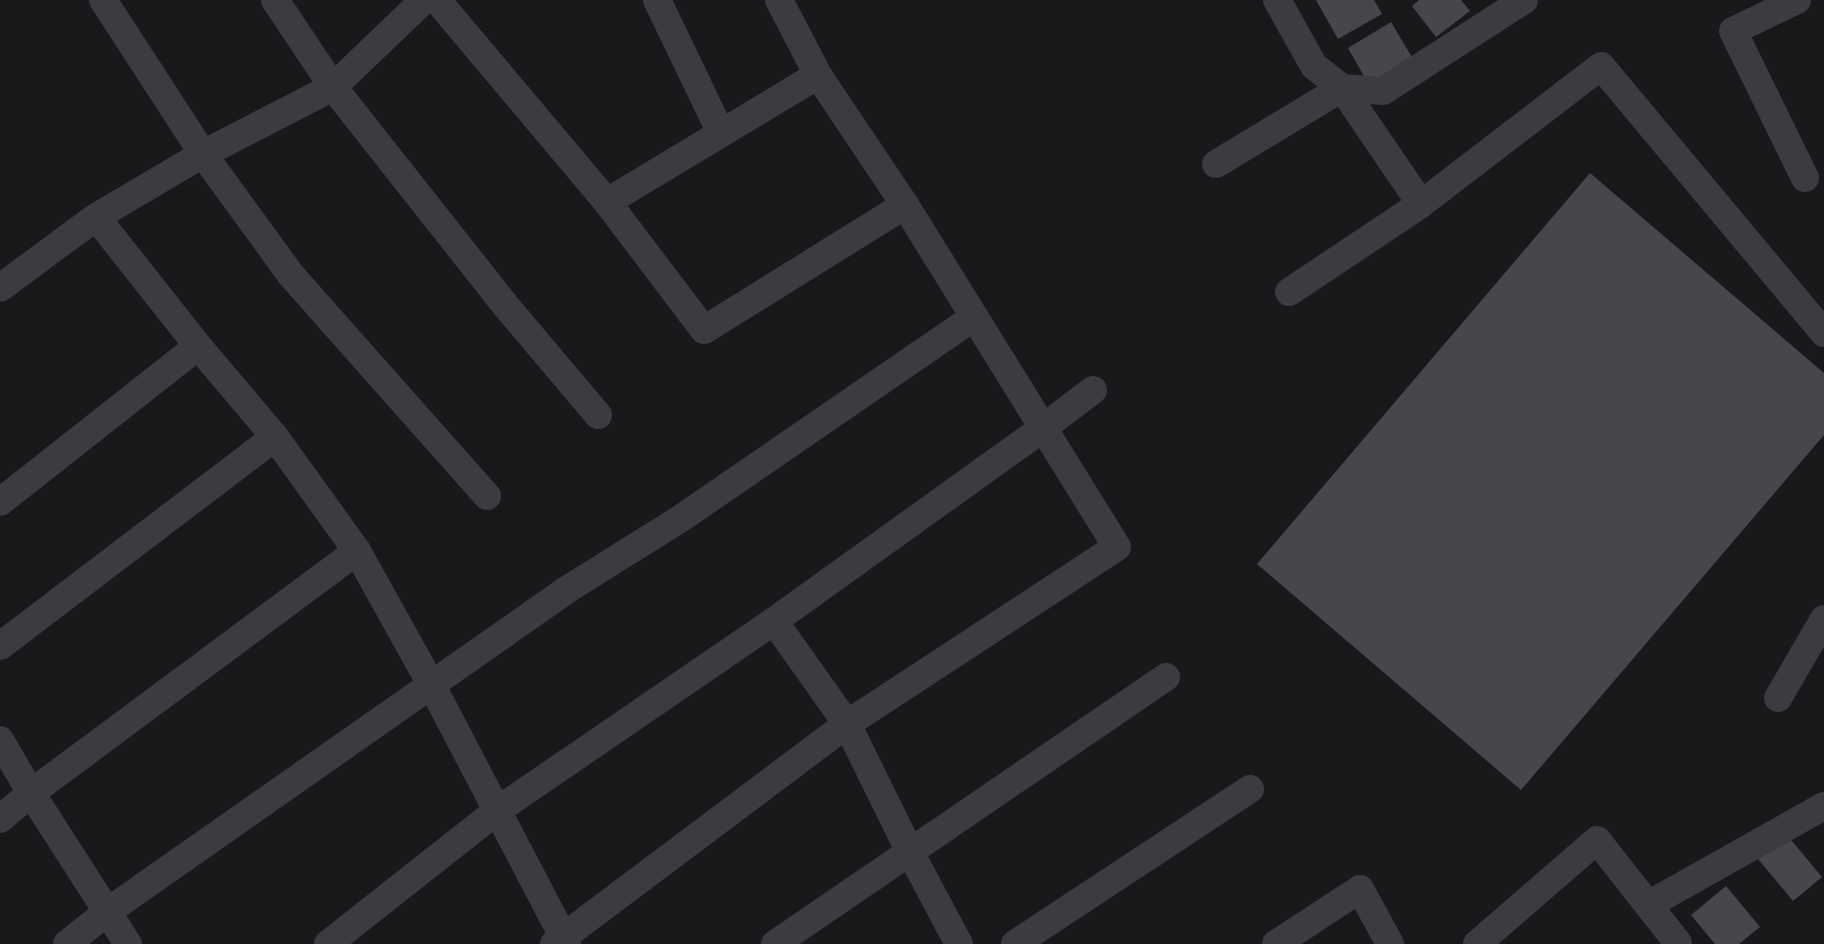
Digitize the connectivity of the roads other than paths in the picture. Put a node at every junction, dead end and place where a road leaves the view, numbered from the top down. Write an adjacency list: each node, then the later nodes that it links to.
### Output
1 (103, 0): 14 (street)
2 (275, 0): 11 (street)
3 (424, 0): 11 (street)
4 (437, 0): 17 (street)
5 (657, 0): 13 (street)
6 (779, 0): 10 (street)
7 (1278, 0): 12 (street)
8 (1524, 0): 12 (street)
9 (1797, 0): 16 (street)
10 (818, 75): 13 (street); 19 (street)
11 (333, 87): 14 (street); 27 (street)
12 (1342, 88): 15 (street); 18 (street)
13 (721, 133): 17 (street)
14 (203, 154): 20 (street); 30 (street)
15 (1216, 164)
16 (1805, 178)
17 (607, 202): 19 (street)
18 (1421, 204): 22 (street); 24 (street)
19 (905, 205): 23 (street)
20 (96, 217): 21 (street); 25 (street)
21 (0, 288)
22 (1289, 292)
23 (974, 317): 28 (street); 37 (street)
24 (1824, 333)
25 (198, 346): 29 (street); 31 (street)
26 (1093, 390): 28 (street)
27 (598, 415)
28 (1043, 428): 34 (street); 39 (street)
29 (275, 437): 32 (street); 35 (street)
30 (487, 496)
31 (0, 502)
32 (357, 551): 37 (street); 42 (street)
33 (1824, 619): 38 (street)
34 (774, 621): 39 (street); 44 (street)
35 (0, 646)
36 (1166, 677): 46 (street)
37 (431, 684): 44 (street); 48 (street)
38 (1778, 698)
39 (847, 724): 46 (street); 49 (street)
40 (0, 740): 42 (street)
41 (1250, 789): 56 (street)
42 (32, 793): 45 (street); 48 (street)
43 (1824, 806): 47 (street)
44 (498, 810): 49 (street); 53 (street)
45 (0, 819)
46 (910, 852): 54 (street); 55 (street)
47 (1648, 905): 58 (street); 59 (street)
48 (107, 912): 51 (street); 52 (street)
49 (562, 942)
50 (1281, 942): 57 (street)
51 (67, 944)
52 (128, 944)
53 (328, 944)
54 (775, 944)
55 (959, 944)
56 (1015, 944)
57 (1390, 944)
58 (1477, 944)
59 (1676, 944)

